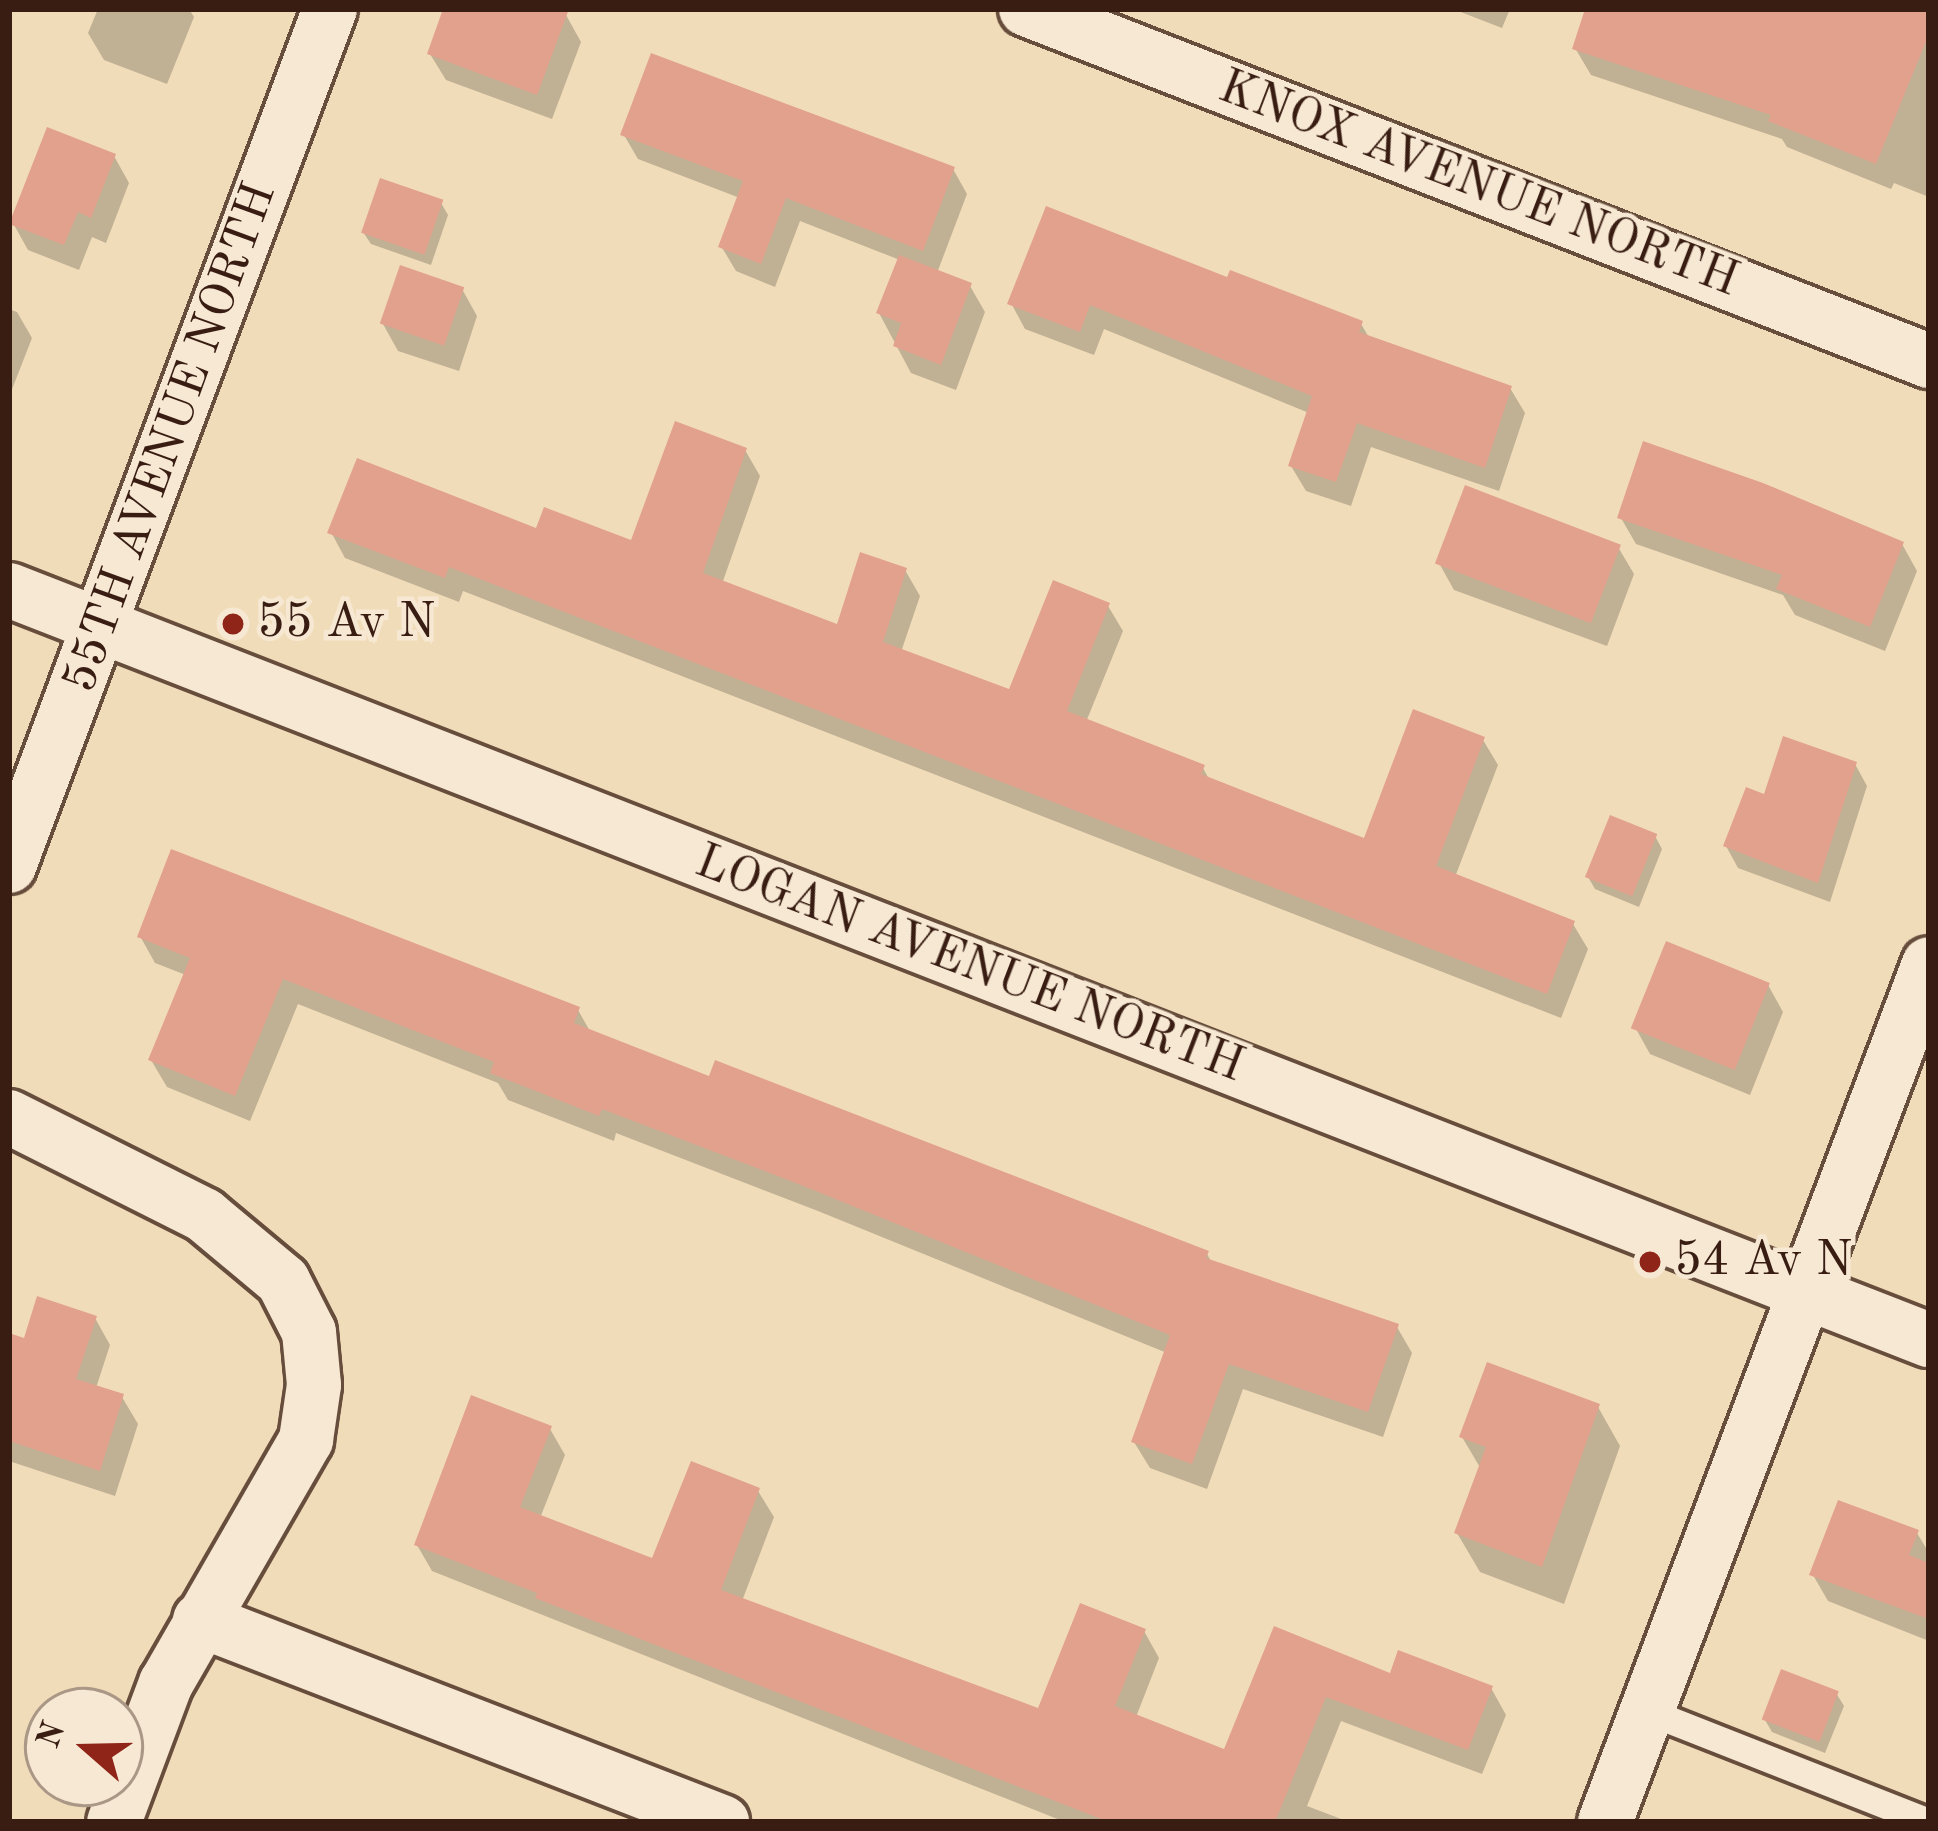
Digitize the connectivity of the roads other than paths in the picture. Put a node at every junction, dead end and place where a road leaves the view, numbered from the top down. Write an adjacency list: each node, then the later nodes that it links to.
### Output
1 (331, 9): 5 (street, 55TH AVENUE NORTH)
2 (1027, 9): 3 (street, KNOX AVENUE NORTH)
3 (1929, 361)
4 (9, 590): 5 (street, LOGAN AVENUE NORTH)
5 (100, 626): 6 (street, 55TH AVENUE NORTH); 9 (street, LOGAN AVENUE NORTH)
6 (9, 866)
7 (1929, 964): 9 (street)
8 (9, 1117): 11 (street)
9 (1805, 1292): 10 (street, LOGAN AVENUE NORTH); 12 (street)
10 (1929, 1340)
11 (200, 1620): 13 (street); 14 (street)
12 (1647, 1711): 15 (street); 16 (lane)
13 (113, 1822)
14 (722, 1822)
15 (1605, 1822)
16 (1929, 1822)

